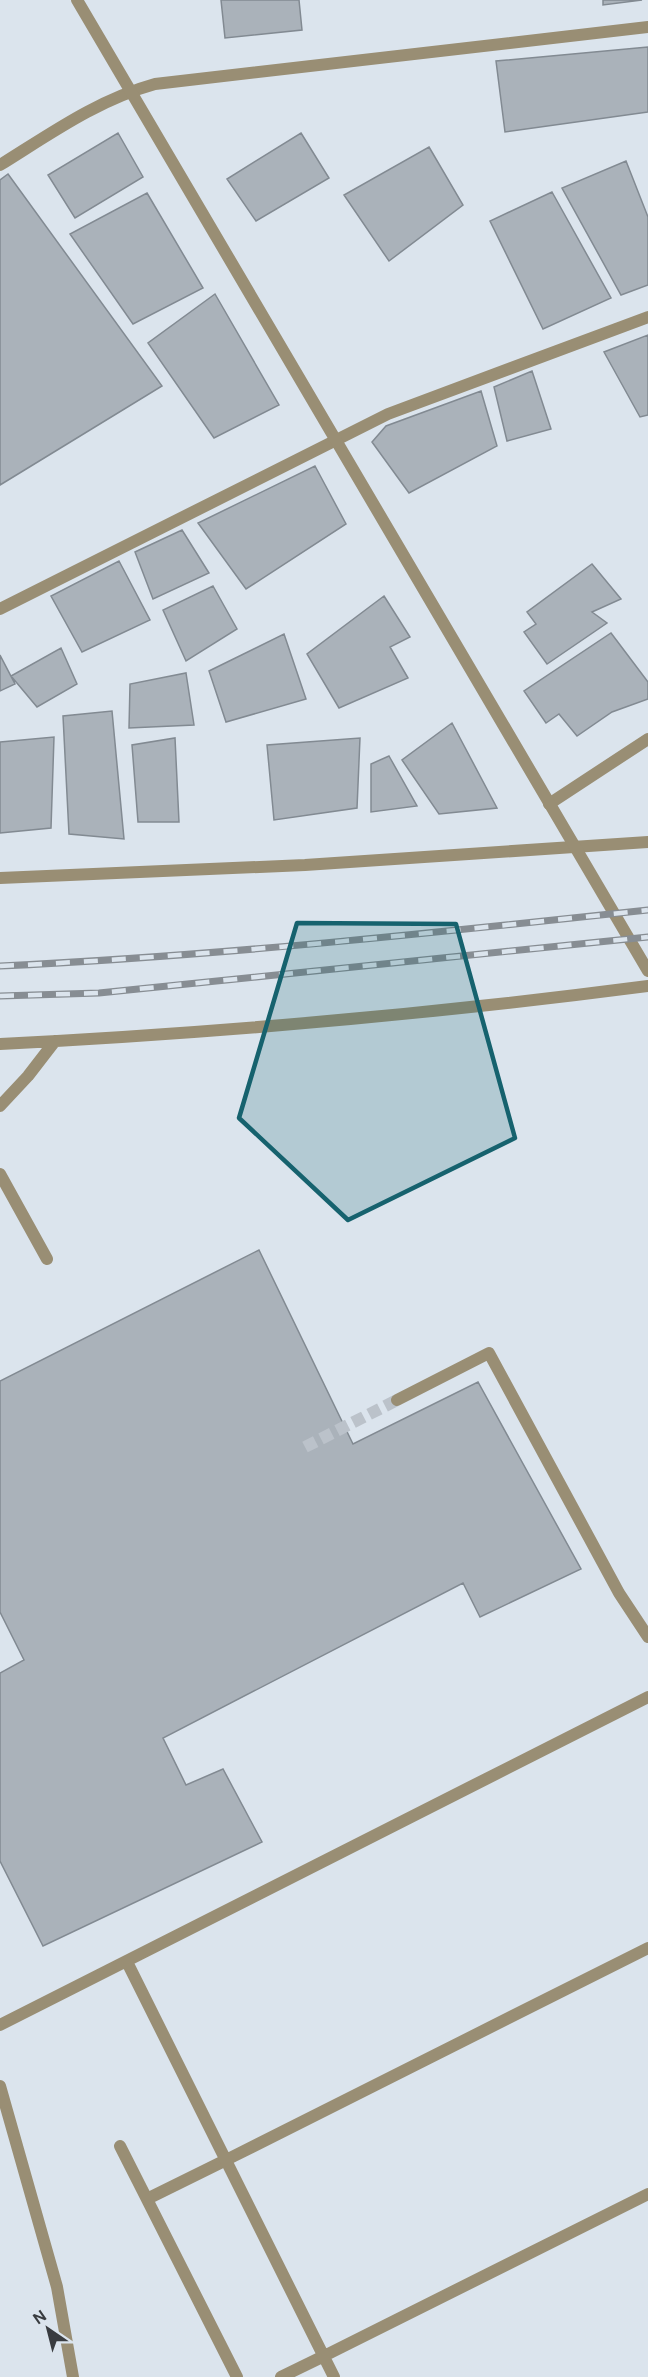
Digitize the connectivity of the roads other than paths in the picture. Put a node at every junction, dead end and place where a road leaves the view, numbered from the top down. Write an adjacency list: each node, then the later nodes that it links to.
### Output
1 (77, 0): 3 (street)
2 (648, 27): 3 (street)
3 (130, 91): 4 (street); 6 (street)
4 (0, 165)
5 (648, 317): 6 (street)
6 (335, 440): 7 (street); 9 (street)
7 (0, 609)
8 (648, 739): 9 (street)
9 (549, 804): 11 (street)
10 (648, 842): 11 (street)
11 (576, 847): 12 (street); 13 (street)
12 (0, 878)
13 (648, 971)
14 (648, 986): 15 (street)
15 (55, 1041): 16 (street); 17 (street)
16 (0, 1044)
17 (0, 1106)
18 (0, 1174): 19 (street)
19 (47, 1259)
20 (397, 1400): 21 (street)
21 (648, 1637)
22 (648, 1696): 24 (street)
23 (648, 1948): 28 (street)
24 (127, 1962): 25 (street); 28 (street)
25 (0, 2025)
26 (0, 2086): 32 (street)
27 (120, 2146): 30 (street)
28 (226, 2160): 30 (street); 31 (street)
29 (648, 2194): 31 (street)
30 (147, 2199): 33 (street)
31 (324, 2356): 34 (street); 35 (street)
32 (73, 2377)
33 (237, 2377)
34 (281, 2377)
35 (334, 2377)

